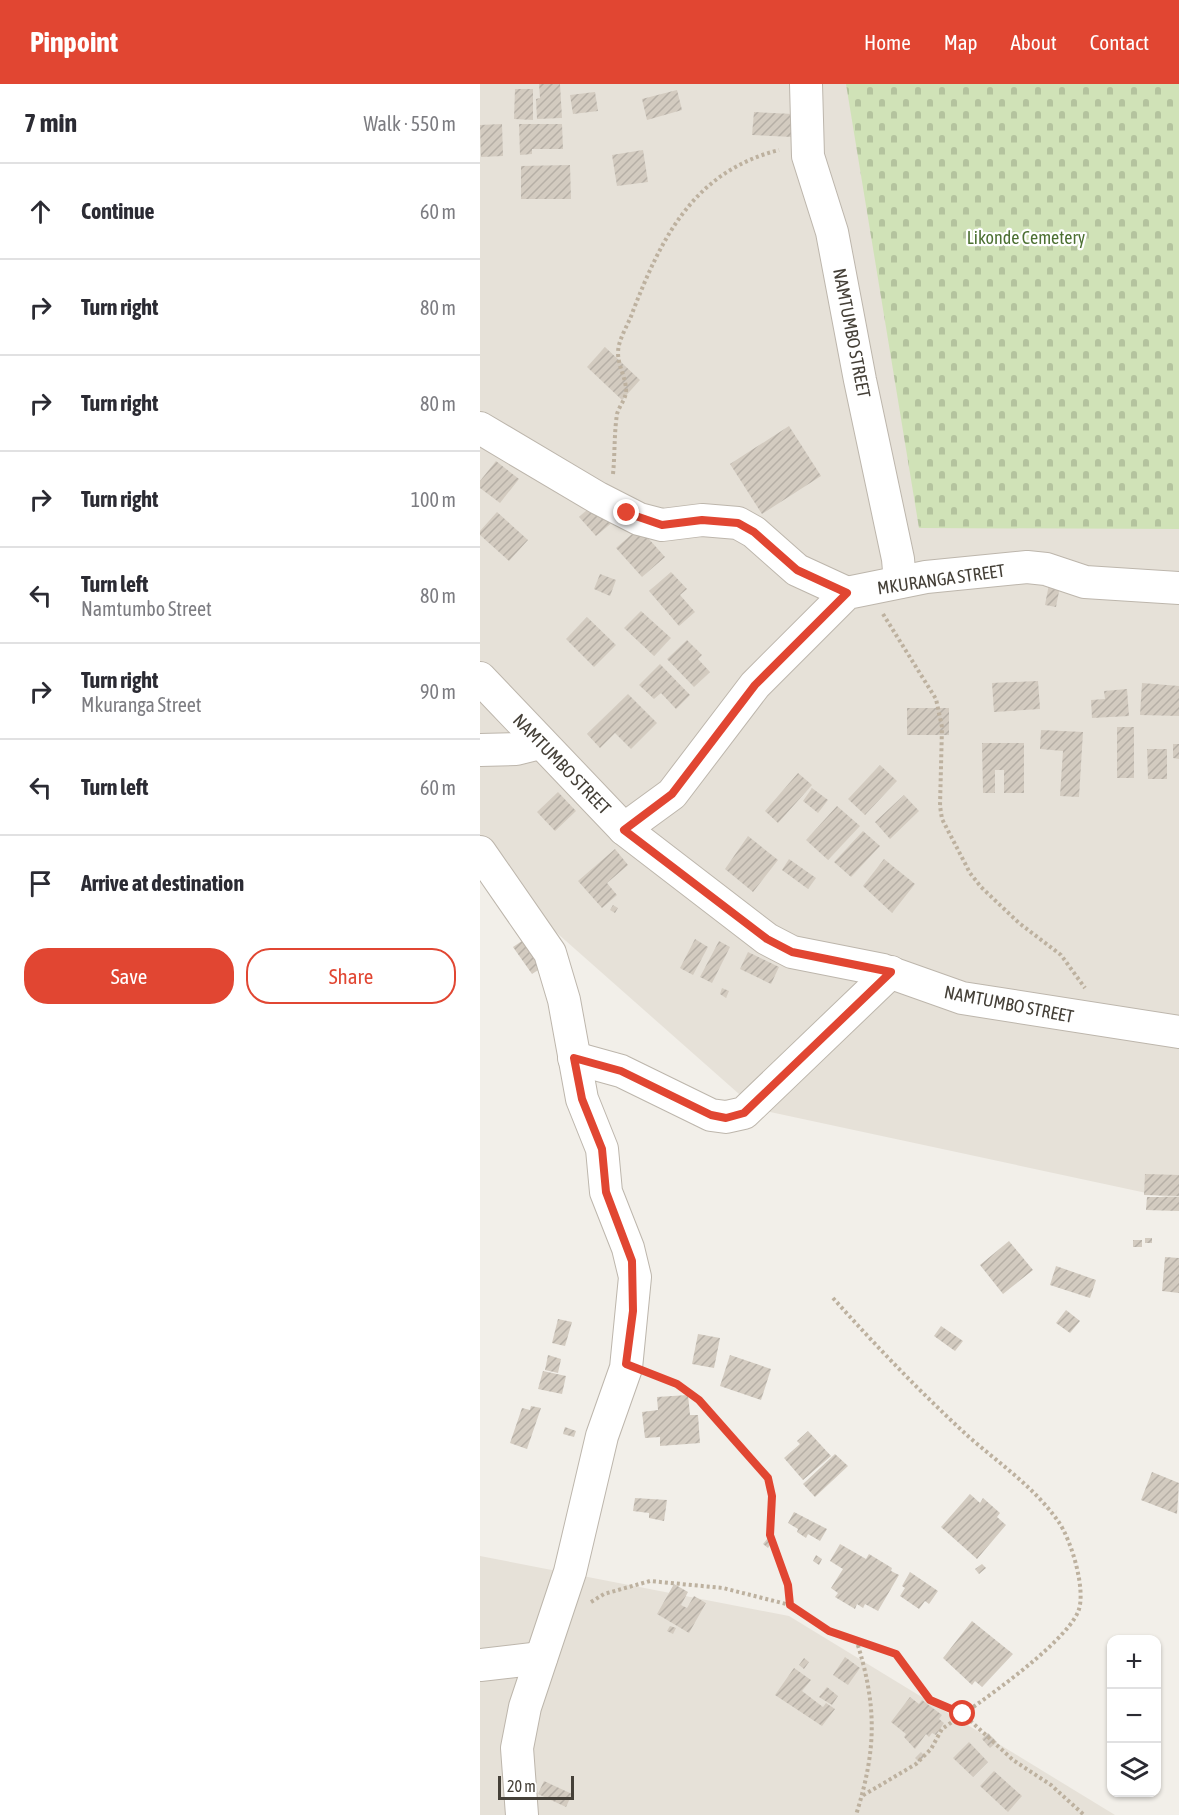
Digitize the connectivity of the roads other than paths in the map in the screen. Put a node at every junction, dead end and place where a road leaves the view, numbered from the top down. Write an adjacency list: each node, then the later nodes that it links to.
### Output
1 (806, 84): 3 (street, NAMTUMBO STREET)
2 (480, 428): 3 (street)
3 (873, 588): 4 (street, MKURANGA STREET); 9 (street)
4 (1179, 588)
5 (480, 679): 6 (street); 7 (street, NAMTUMBO STREET)
6 (480, 708)
7 (540, 744): 8 (street); 9 (street, NAMTUMBO STREET)
8 (480, 750)
9 (624, 830): 11 (street, NAMTUMBO STREET)
10 (480, 852): 13 (street)
11 (891, 972): 12 (street, NAMTUMBO STREET); 13 (street)
12 (1179, 1032)
13 (574, 1058): 14 (street)
14 (541, 1658): 15 (street); 16 (street)
15 (480, 1665)
16 (522, 1815)

